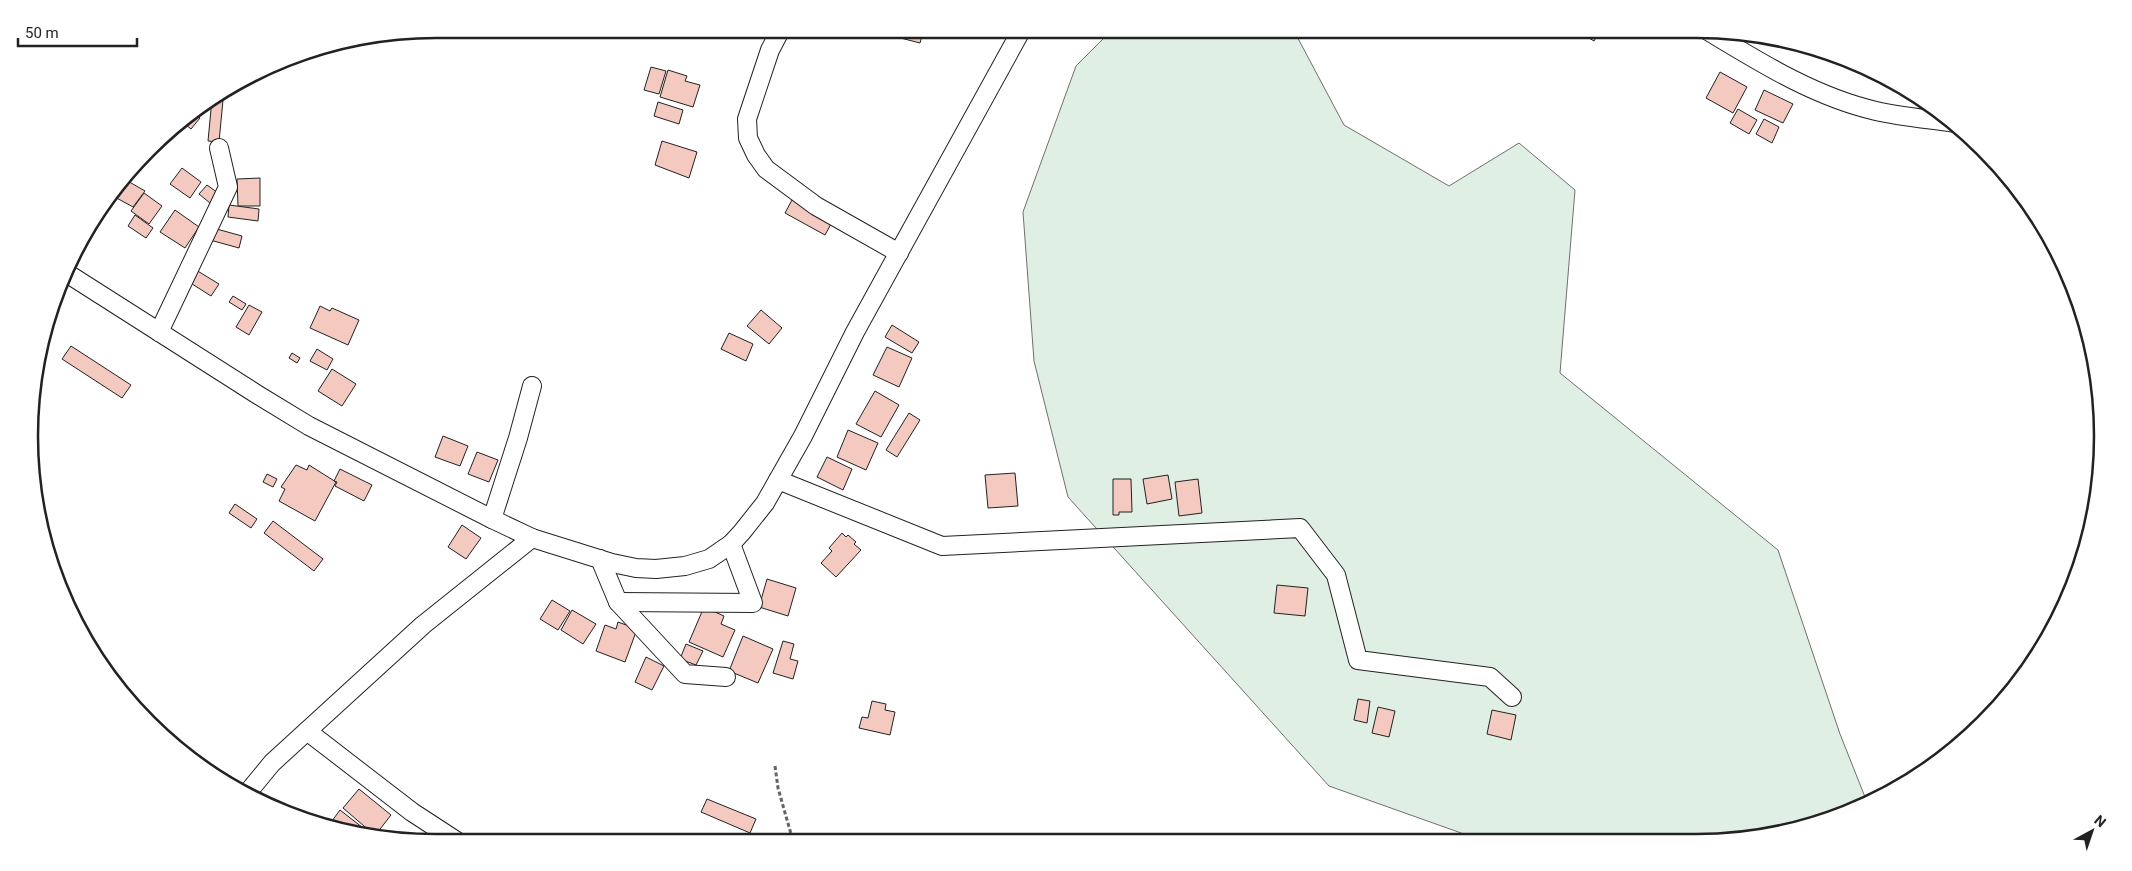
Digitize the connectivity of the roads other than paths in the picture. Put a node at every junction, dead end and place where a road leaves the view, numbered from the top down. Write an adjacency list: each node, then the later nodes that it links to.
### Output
1 (776, 38): 6 (street)
2 (1017, 38): 6 (street)
3 (1720, 38): 4 (street)
4 (1940, 121)
5 (219, 148): 8 (street)
6 (899, 253): 10 (street)
7 (71, 276): 8 (street)
8 (159, 332): 11 (street)
9 (532, 386): 11 (street)
10 (778, 480): 13 (street); 17 (street)
11 (492, 519): 12 (street)
12 (532, 538): 14 (street); 18 (street)
13 (731, 544): 14 (street); 15 (street)
14 (600, 559): 15 (street)
15 (618, 602): 16 (street)
16 (726, 677)
17 (1512, 696)
18 (307, 731): 19 (street); 20 (street)
19 (251, 788)
20 (446, 834)

